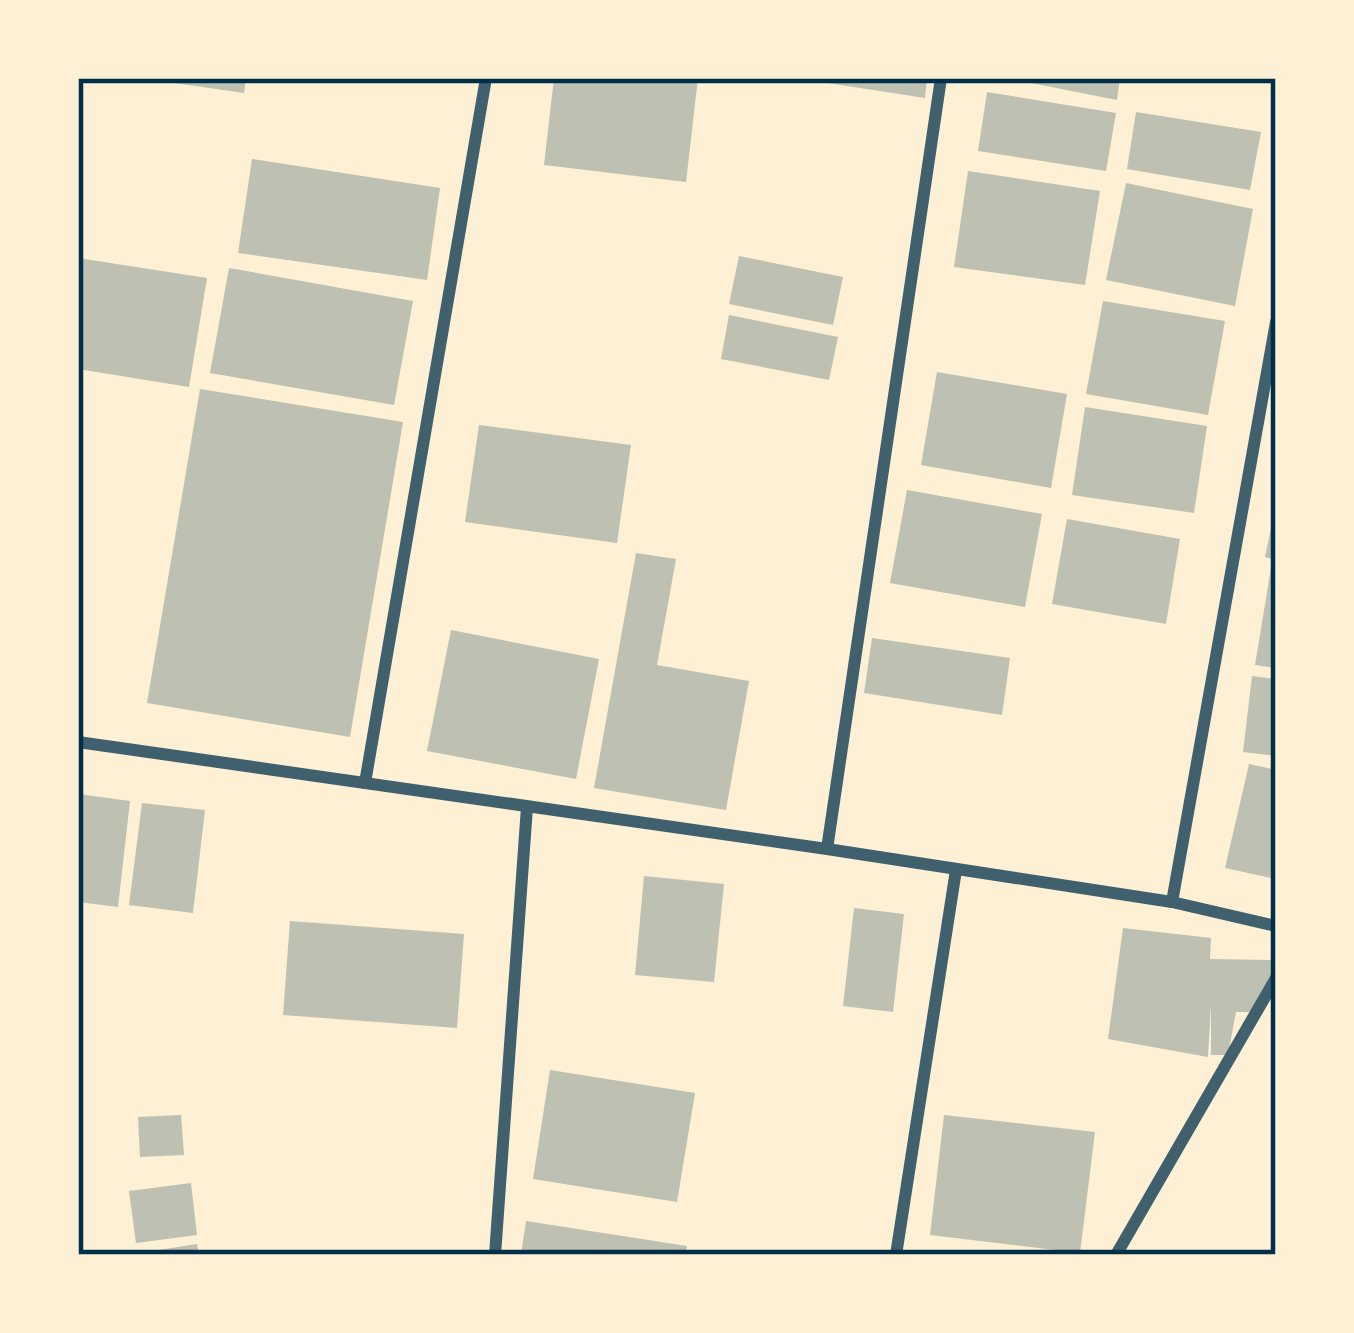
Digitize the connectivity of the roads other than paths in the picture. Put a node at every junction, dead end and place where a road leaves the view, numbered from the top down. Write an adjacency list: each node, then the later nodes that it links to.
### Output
1 (486, 78): 5 (street)
2 (941, 78): 7 (street)
3 (1276, 322): 9 (street)
4 (78, 742): 5 (street)
5 (365, 783): 6 (street)
6 (527, 807): 7 (street); 12 (street)
7 (826, 848): 8 (street)
8 (956, 870): 9 (street); 13 (street)
9 (1172, 902): 10 (street)
10 (1276, 926)
11 (1276, 978): 14 (street)
12 (495, 1255)
13 (896, 1255)
14 (1115, 1255)

